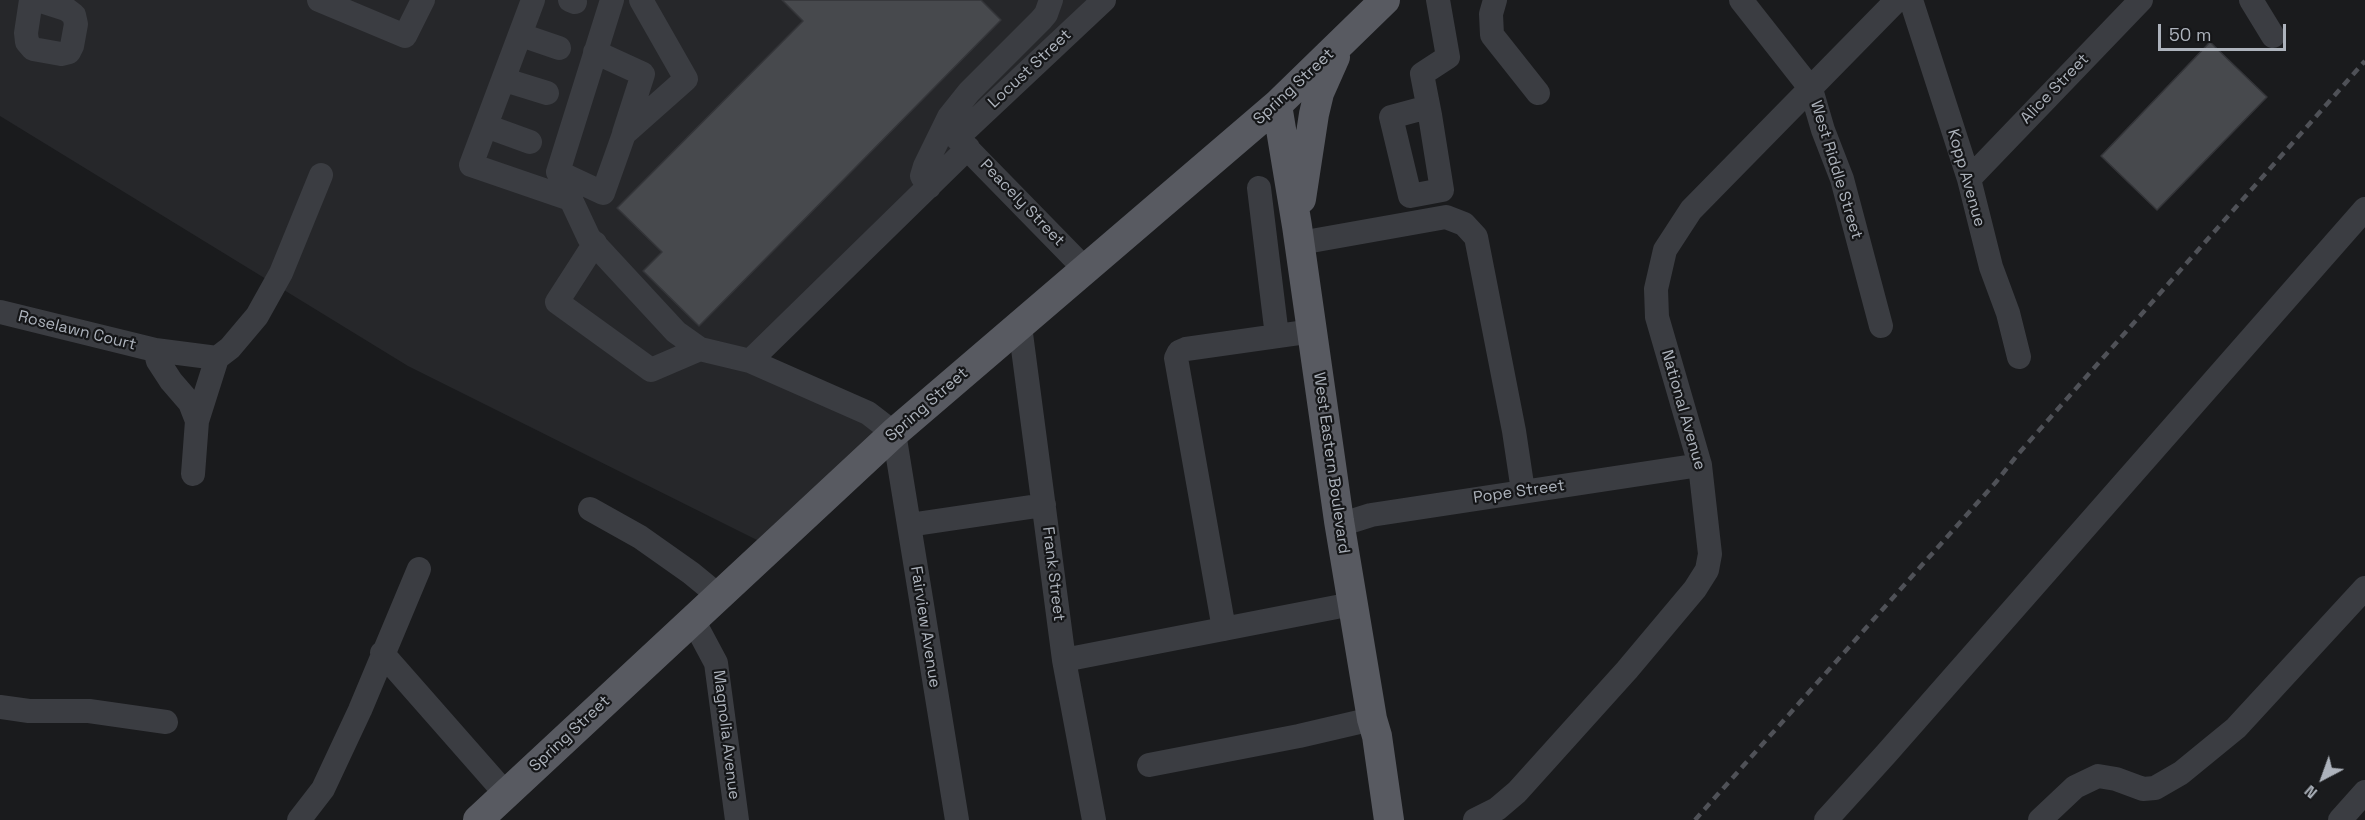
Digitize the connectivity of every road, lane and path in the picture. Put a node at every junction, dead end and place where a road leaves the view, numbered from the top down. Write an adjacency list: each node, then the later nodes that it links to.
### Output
1 (32, 0): 2 (street)
2 (38, 0)
3 (319, 0): 4 (street)
4 (423, 0)
5 (533, 0): 18 (street)
6 (612, 0): 22 (street)
7 (641, 0): 30 (street)
8 (1051, 0): 36 (street)
9 (1104, 0): 32 (street, Locust Street)
10 (1385, 0): 20 (main road, Spring Street)
11 (1438, 0): 28 (street)
12 (1495, 0): 26 (street)
13 (1741, 0): 24 (street, West Riddle Street)
14 (1897, 0): 24 (street, National Avenue)
15 (1911, 0): 35 (street, Kopp Avenue)
16 (2141, 0): 35 (street, Alice Street)
17 (2251, 0): 19 (street)
18 (521, 35): 21 (street); 23 (street)
19 (2273, 36)
20 (1340, 44): 27 (main road, Spring Street); 40 (main road)
21 (559, 48)
22 (595, 52): 30 (street); 33 (street)
23 (505, 80): 25 (street); 29 (street)
24 (1811, 89): 45 (street, West Riddle Street); 55 (street, National Avenue)
25 (547, 93)
26 (1538, 93)
27 (1277, 105): 40 (main road, West Eastern Boulevard); 42 (main road, Spring Street)
28 (1428, 107)
29 (486, 126): 31 (street); 38 (street)
30 (624, 134): 33 (street)
31 (530, 142)
32 (963, 143): 36 (street, Locust Street); 42 (street, Peacely Street)
33 (558, 172): 38 (street)
34 (321, 175): 51 (street)
35 (1969, 179): 50 (street, Kopp Avenue)
36 (929, 187): 52 (street, Locust Street)
37 (1259, 188): 47 (street)
38 (570, 199): 41 (street)
39 (2365, 209): 83 (street)
40 (1298, 234): 46 (main road, West Eastern Boulevard); 57 (street)
41 (595, 243): 48 (street); 48 (street)
42 (1085, 269): 44 (main road, Spring Street)
43 (0, 312): 49 (street, Roselawn Court)
44 (1020, 326): 54 (main road, Spring Street); 58 (street, Frank Street)
45 (1881, 326)
46 (1313, 331): 47 (street); 60 (main road, West Eastern Boulevard)
47 (1277, 336): 67 (street)
48 (700, 349): 52 (street)
49 (155, 350): 51 (street, Roselawn Court); 53 (street, Roselawn Court)
50 (2019, 357)
51 (217, 358): 53 (street)
52 (750, 361): 54 (street)
53 (197, 421): 56 (street)
54 (894, 433): 61 (street, Fairview Avenue); 64 (main road, Spring Street)
55 (1700, 465): 57 (street, Pope Street); 82 (street, National Avenue)
56 (194, 474)
57 (1523, 492): 60 (street, Pope Street)
58 (1044, 505): 61 (street); 69 (street, Frank Street)
59 (590, 509): 64 (street)
60 (1339, 521): 65 (main road, West Eastern Boulevard)
61 (909, 525): 80 (street, Fairview Avenue)
62 (419, 569): 68 (street)
63 (2365, 588): 84 (street)
64 (719, 596): 66 (main road, Spring Street)
65 (1352, 604): 67 (street); 71 (main road, West Eastern Boulevard)
66 (693, 620): 75 (main road, Spring Street); 79 (street, Magnolia Avenue)
67 (1224, 629): 69 (street)
68 (382, 653): 75 (street); 77 (street)
69 (1064, 660): 81 (street, Frank Street)
70 (0, 706): 72 (street)
71 (1372, 719): 73 (street); 76 (main road, West Eastern Boulevard)
72 (165, 722)
73 (1149, 765)
74 (2365, 792): 85 (street)
75 (506, 794): 78 (main road, Spring Street)
76 (1382, 818)
77 (299, 820)
78 (478, 820)
79 (737, 820)
80 (957, 820)
81 (1094, 820)
82 (1475, 820)
83 (1826, 820)
84 (2040, 820)
85 (2340, 820)

